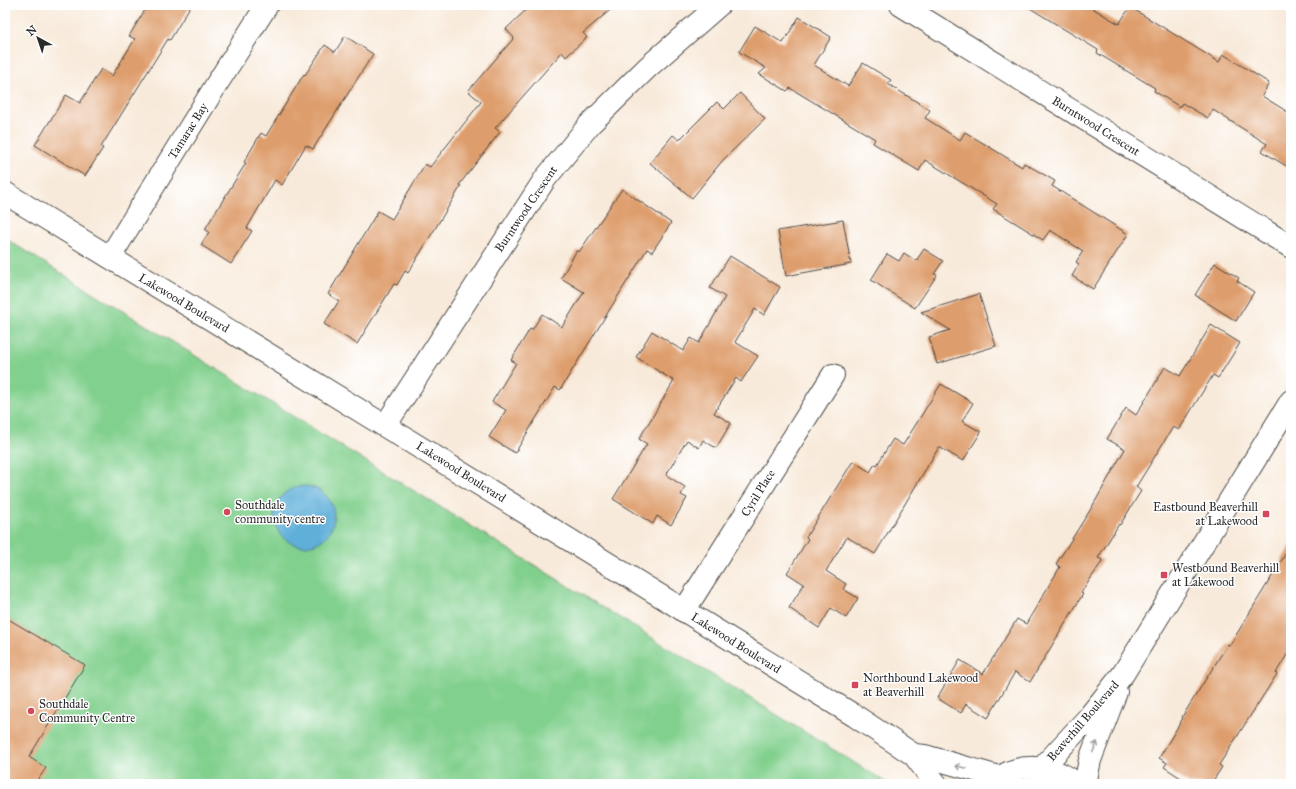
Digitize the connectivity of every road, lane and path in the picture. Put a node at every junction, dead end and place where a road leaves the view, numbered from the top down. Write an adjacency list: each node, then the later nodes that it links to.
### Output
1 (267, 5): 6 (street, Tamarac Bay)
2 (719, 5): 9 (street, Burntwood Crescent)
3 (901, 5): 5 (street, Burntwood Crescent)
4 (5, 193): 6 (street, Lakewood Boulevard)
5 (1291, 247)
6 (110, 257): 9 (street, Lakewood Boulevard)
7 (833, 375): 10 (street, Cyril Place)
8 (1291, 400): 11 (street, Beaverhill Boulevard)
9 (385, 426): 10 (street, Lakewood Boulevard)
10 (684, 611): 12 (street, Lakewood Boulevard)
11 (1123, 674): 13 (street, Beaverhill Boulevard); 17 (street, Beaverhill Boulevard, one-way to 11)
12 (914, 755): 14 (street, Lakewood Boulevard, one-way to 12); 15 (street, Lakewood Boulevard)
13 (1043, 768): 14 (street); 16 (street)
14 (995, 780)
15 (936, 784)
16 (1077, 784)
17 (1085, 784)

